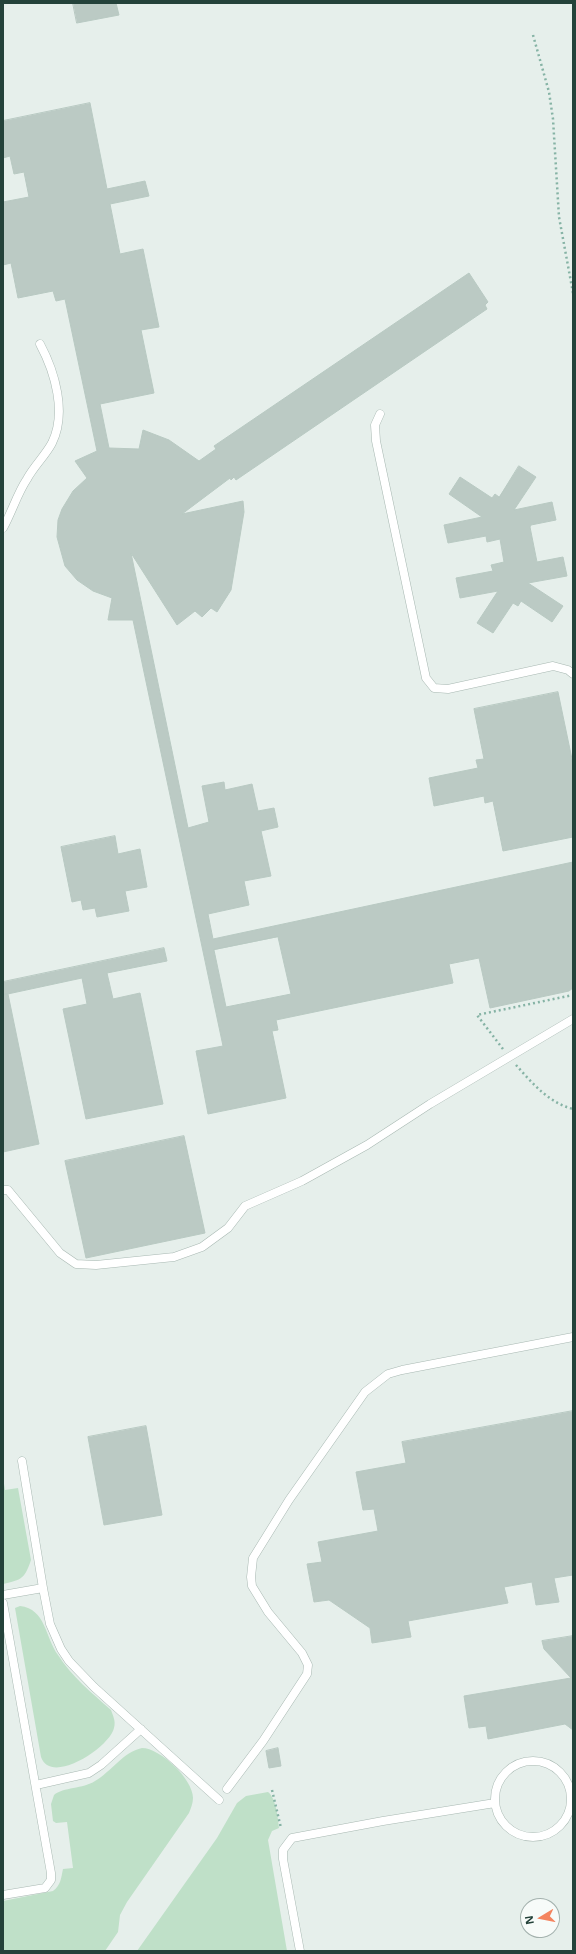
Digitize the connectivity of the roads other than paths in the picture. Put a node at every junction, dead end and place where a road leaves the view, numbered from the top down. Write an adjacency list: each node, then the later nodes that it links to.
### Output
1 (40, 344): 3 (lane)
2 (380, 414): 4 (lane)
3 (3, 528)
4 (573, 674)
5 (573, 1019): 6 (lane)
6 (3, 1190)
7 (573, 1337): 14 (lane)
8 (22, 1461): 9 (lane)
9 (43, 1588): 10 (lane); 12 (lane)
10 (3, 1595)
11 (3, 1603): 13 (lane)
12 (141, 1729): 13 (lane); 15 (lane)
13 (36, 1785): 17 (lane)
14 (227, 1788)
15 (219, 1800)
16 (495, 1803): 16 (lane); 18 (lane)
17 (3, 1895)
18 (300, 1951)

